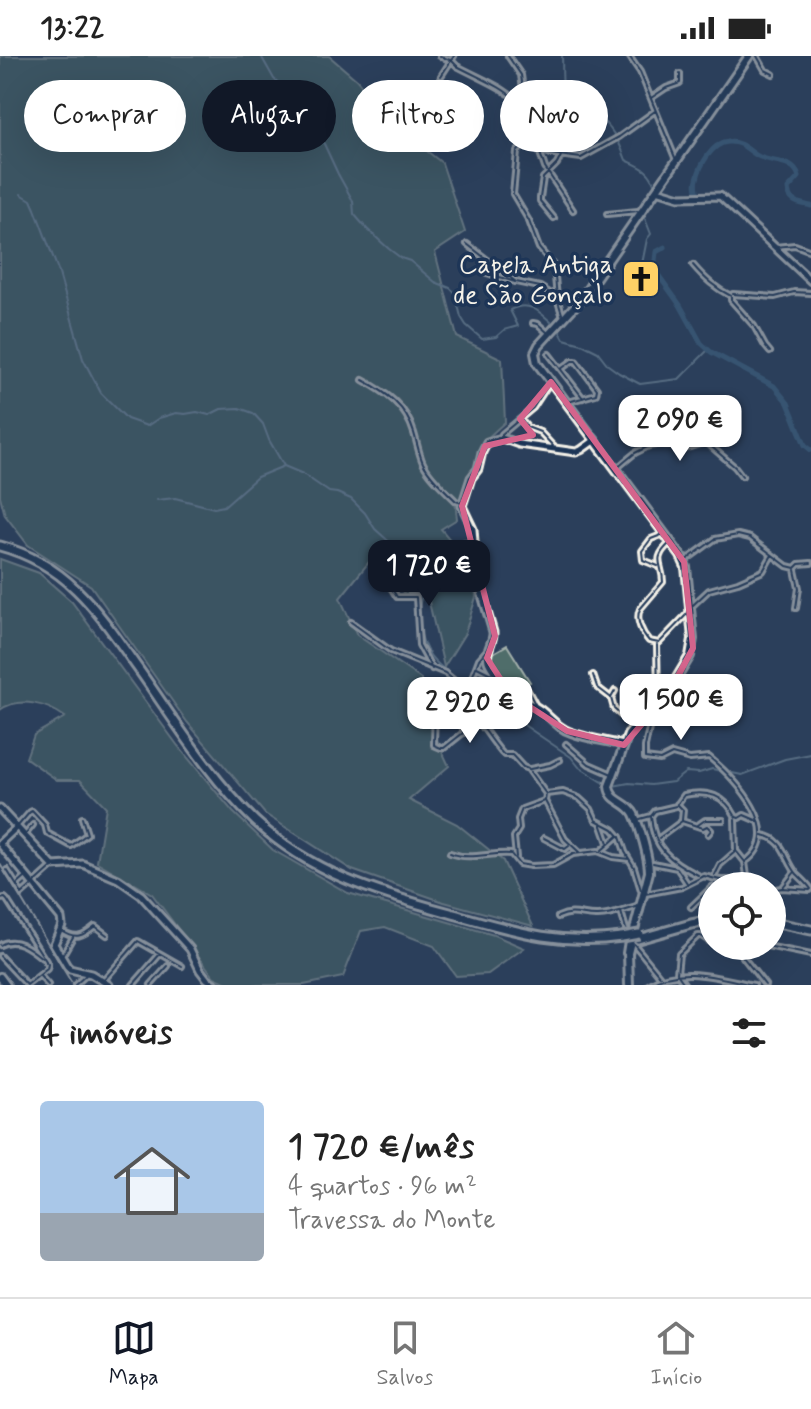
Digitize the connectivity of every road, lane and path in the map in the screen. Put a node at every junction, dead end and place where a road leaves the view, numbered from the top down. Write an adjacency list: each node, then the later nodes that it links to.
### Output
1 (440, 56): 7 (street)
2 (454, 56): 7 (street)
3 (508, 56): 11 (street)
4 (629, 56): 13 (street)
5 (749, 56): 19 (main road)
6 (757, 56): 9 (street)
7 (452, 61): 10 (street); 12 (street)
8 (680, 74): 13 (street)
9 (773, 74)
10 (441, 76)
11 (522, 80)
12 (500, 89)
13 (650, 98): 14 (street)
14 (655, 111): 18 (street); 19 (street)
15 (517, 152): 35 (street)
16 (540, 152): 20 (street)
17 (546, 152): 18 (street)
18 (561, 156): 20 (street)
19 (676, 161): 21 (main road)
20 (548, 172): 22 (street); 25 (street)
21 (657, 190): 23 (main road); 27 (street)
22 (573, 210)
23 (641, 213): 24 (street); 36 (main road)
24 (607, 214)
25 (554, 218)
26 (467, 244): 32 (street)
27 (774, 247): 28 (street); 31 (street)
28 (811, 251)
29 (693, 265): 34 (street)
30 (487, 273): 32 (street)
31 (811, 281)
32 (516, 282): 35 (street)
33 (811, 293): 34 (street)
34 (731, 296): 39 (street)
35 (557, 298): 36 (street)
36 (564, 318): 38 (main road)
37 (533, 323): 38 (street)
38 (554, 328): 43 (main road)
39 (770, 352)
40 (549, 354): 41 (street)
41 (561, 369): 44 (street); 44 (street)
42 (363, 380): 52 (street)
43 (551, 382): 45 (main road); 46 (street)
44 (583, 398): 45 (street)
45 (569, 403): 48 (main road)
46 (520, 419): 47 (street); 49 (street)
47 (502, 438): 49 (street); 52 (street)
48 (595, 440): 49 (street); 50 (main road)
49 (554, 449)
50 (616, 469): 51 (street); 53 (main road)
51 (742, 476)
52 (463, 503): 66 (street)
53 (664, 533): 54 (main road); 59 (street)
54 (671, 543): 57 (main road); 59 (street)
55 (0, 548): 150 (highway)
56 (772, 554): 57 (street); 60 (street); 63 (street)
57 (684, 562): 63 (main road)
58 (811, 563): 60 (street)
59 (659, 566): 65 (street)
60 (795, 568): 62 (street)
61 (383, 575): 68 (street)
62 (796, 608)
63 (690, 609): 65 (street); 81 (main road)
64 (351, 622): 68 (street)
65 (657, 644): 74 (street)
66 (488, 649): 67 (street); 69 (street)
67 (476, 666): 69 (street); 71 (street)
68 (432, 670): 72 (street)
69 (495, 672): 77 (street)
70 (593, 675): 78 (street)
71 (469, 684): 72 (street); 77 (street)
72 (461, 686): 79 (street)
73 (646, 686): 74 (street)
74 (658, 687): 81 (street)
75 (524, 689): 80 (street)
76 (615, 691): 78 (street)
77 (510, 694): 80 (street)
78 (611, 698): 83 (street)
79 (464, 705): 82 (street); 87 (street)
80 (538, 708): 85 (street)
81 (652, 708): 83 (main road); 99 (street)
82 (456, 709): 82 (street)
83 (634, 727): 85 (main road)
84 (566, 744): 88 (street)
85 (624, 745): 88 (main road)
86 (560, 760): 87 (street)
87 (528, 769): 89 (street)
88 (613, 775): 96 (main road)
89 (546, 794): 90 (street); 100 (street)
90 (545, 801): 112 (street); 117 (street)
91 (677, 804): 93 (street); 94 (street); 98 (street)
92 (0, 809): 103 (street)
93 (651, 816): 96 (street); 109 (street)
94 (736, 817): 99 (street); 114 (street)
95 (82, 818): 103 (street)
96 (635, 820): 136 (main road)
97 (723, 820): 102 (street)
98 (682, 821): 102 (street); 109 (street)
99 (759, 821): 105 (street)
100 (600, 822): 107 (street); 111 (street)
101 (33, 825): 106 (street)
102 (698, 826): 104 (street)
103 (17, 827): 106 (street); 110 (street)
104 (708, 834)
105 (761, 835): 119 (street); 126 (street)
106 (24, 836): 121 (street)
107 (619, 836): 111 (street); 118 (street)
108 (544, 838): 112 (street)
109 (658, 839): 122 (street)
110 (0, 844): 128 (street)
111 (608, 844): 113 (street)
112 (570, 845): 116 (street)
113 (601, 851): 116 (street); 118 (street)
114 (736, 851): 119 (street); 124 (street)
115 (450, 853): 117 (street)
116 (580, 853): 117 (street)
117 (516, 858)
118 (629, 859): 136 (street)
119 (745, 862): 125 (street)
120 (653, 863): 122 (street)
121 (53, 866): 131 (street); 175 (street)
122 (678, 866): 127 (street); 132 (street)
123 (7, 870): 133 (street)
124 (716, 872)
125 (746, 872)
126 (795, 873): 130 (street); 135 (street)
127 (698, 875)
128 (27, 876): 131 (street); 133 (street)
129 (698, 877): 132 (street)
130 (786, 883)
131 (33, 884): 133 (street); 146 (street)
132 (688, 884): 136 (street)
133 (17, 885)
134 (786, 888): 135 (street)
135 (811, 889)
136 (643, 894): 139 (main road)
137 (2, 898): 152 (street)
138 (698, 901): 140 (street)
139 (640, 905): 141 (street); 150 (main road)
140 (691, 907)
141 (621, 911): 142 (street); 150 (street)
142 (558, 917)
143 (698, 922): 150 (highway)
144 (786, 923): 145 (highway)
145 (811, 928)
146 (60, 929): 148 (street); 159 (street)
147 (107, 935): 148 (street)
148 (74, 936): 159 (street)
149 (698, 938): 166 (street)
150 (629, 941): 154 (street); 154 (street); 176 (main road)
151 (1, 942): 153 (street)
152 (34, 943): 153 (street); 161 (street)
153 (31, 949): 161 (street)
154 (639, 949): 168 (street)
155 (786, 950): 157 (street)
156 (161, 953): 163 (street); 169 (street); 170 (street)
157 (811, 955)
158 (0, 956): 165 (street)
159 (61, 957): 164 (street)
160 (745, 960): 180 (street)
161 (46, 961): 165 (street)
162 (168, 966): 174 (street)
163 (182, 966)
164 (89, 973): 169 (street); 173 (street)
165 (40, 975): 172 (street)
166 (677, 975): 168 (street); 178 (street); 179 (street)
167 (0, 977): 171 (main road)
168 (660, 977): 177 (street)
169 (107, 984)
170 (134, 984)
171 (6, 985)
172 (48, 985)
173 (75, 985)
174 (151, 985)
175 (216, 985)
176 (629, 985)
177 (648, 985)
178 (685, 985)
179 (754, 985)
180 (765, 985)

